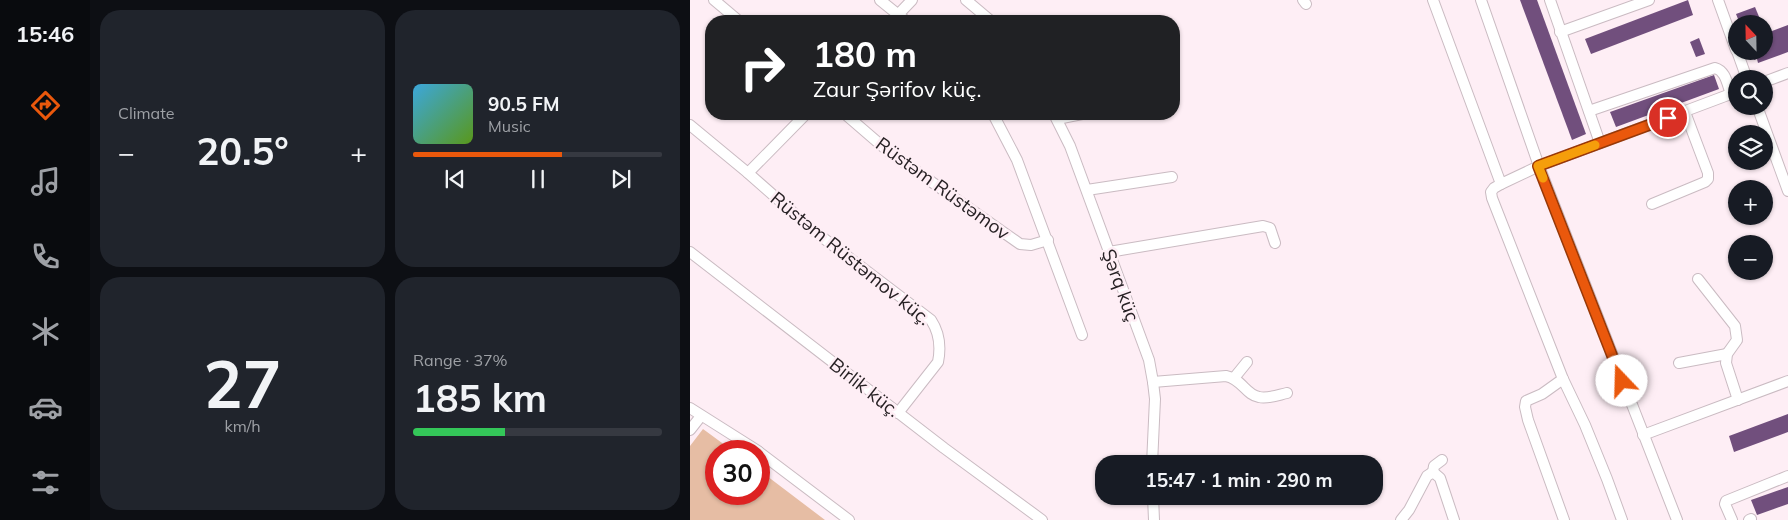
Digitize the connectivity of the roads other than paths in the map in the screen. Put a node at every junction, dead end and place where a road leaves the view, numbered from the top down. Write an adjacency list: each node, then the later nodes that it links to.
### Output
1 (714, 0): 10 (street)
2 (880, 0): 11 (street)
3 (912, 0): 12 (street)
4 (966, 0): 13 (street)
5 (1433, 0): 32 (street)
6 (1482, 0): 29 (street)
7 (1550, 0): 15 (street)
8 (1649, 0): 15 (street)
9 (1718, 0): 14 (street)
10 (732, 15)
11 (895, 15)
12 (902, 15)
13 (984, 15)
14 (1728, 28)
15 (1560, 32): 20 (street)
16 (1788, 72): 17 (street)
17 (1773, 78)
18 (1728, 82): 20 (street)
19 (1728, 95): 21 (street)
20 (1589, 111): 28 (street)
21 (1685, 112): 28 (street); 35 (street)
22 (1760, 115): 34 (street)
23 (800, 120): 30 (street)
24 (852, 120): 36 (street, Rüstəm Rüstəmov)
25 (996, 120): 36 (street, Rüstəm Rüstəmov)
26 (1057, 120): 33 (street, Şərq küç)
27 (690, 125): 30 (street, Rüstəm Rüstəmov küç.)
28 (1600, 143): 29 (street)
29 (1538, 166): 32 (street); 55 (street)
30 (748, 173): 52 (street, Rüstəm Rüstəmov küç.)
31 (1172, 177): 33 (street)
32 (1501, 184): 46 (street)
33 (1087, 190): 39 (street, Şərq küç)
34 (1788, 191)
35 (1652, 204)
36 (1048, 240): 41 (street, Rüstəm Rüstəmov)
37 (1275, 243): 39 (street)
38 (690, 252): 52 (street, Birlik küç.)
39 (1109, 252): 48 (street, Şərq küç)
40 (1698, 279): 42 (street)
41 (1082, 335)
42 (1726, 354): 44 (street); 50 (street)
43 (1247, 362): 45 (street)
44 (1679, 363)
45 (1234, 378): 48 (street); 49 (street)
46 (1563, 379): 68 (street); 69 (street)
47 (1788, 381): 50 (street)
48 (1154, 382): 57 (street, Şərq küç)
49 (1287, 393)
50 (1738, 400): 55 (street)
51 (690, 408): 53 (street)
52 (898, 413): 64 (street, Birlik küç.)
53 (701, 416): 54 (street); 56 (street)
54 (690, 430)
55 (1643, 434): 70 (street)
56 (741, 440)
57 (1152, 455)
58 (770, 459): 63 (street)
59 (1442, 460): 60 (street)
60 (1433, 472): 66 (street); 67 (street)
61 (1788, 476): 71 (street)
62 (1153, 505): 65 (street)
63 (849, 520)
64 (1042, 520)
65 (1154, 520)
66 (1401, 520)
67 (1454, 520)
68 (1564, 520)
69 (1622, 520)
70 (1677, 520)
71 (1732, 520)

